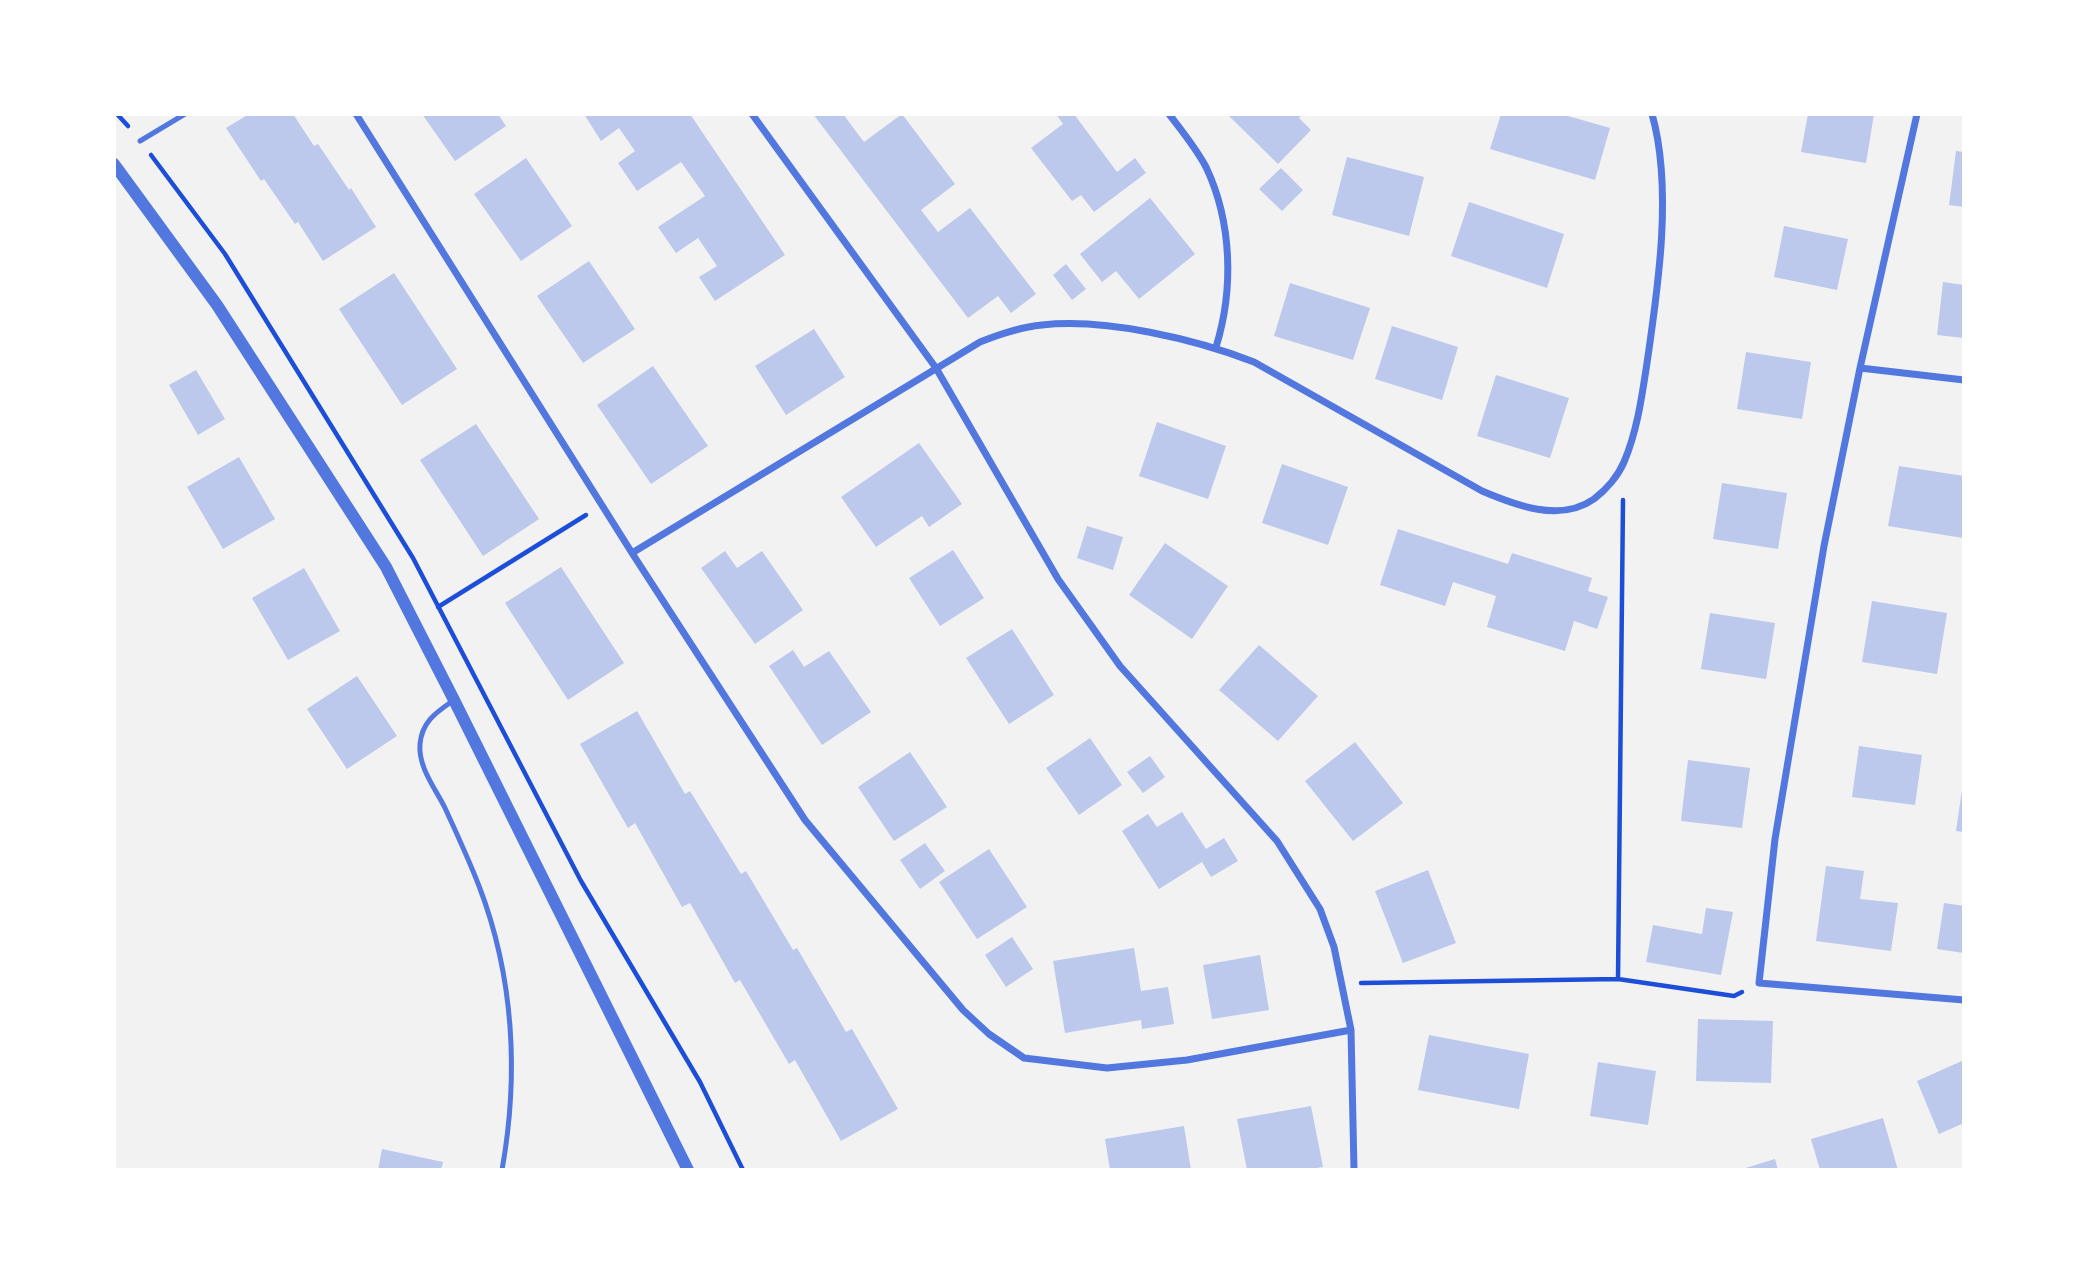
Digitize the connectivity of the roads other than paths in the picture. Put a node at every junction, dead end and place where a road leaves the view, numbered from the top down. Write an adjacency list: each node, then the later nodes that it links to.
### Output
1 (185, 114): 7 (lane)
2 (356, 114): 13 (street)
3 (752, 114): 10 (street)
4 (1169, 114): 9 (street)
5 (1652, 114): 9 (street)
6 (1917, 114): 11 (street)
7 (141, 141)
8 (114, 163): 14 (street)
9 (1216, 347): 10 (street)
10 (936, 368): 13 (street); 16 (street)
11 (1860, 368): 12 (street); 15 (street)
12 (1964, 380)
13 (632, 552): 16 (street)
14 (454, 700): 17 (lane); 18 (street)
15 (1964, 1000)
16 (1351, 1030): 19 (street)
17 (502, 1170)
18 (688, 1170)
19 (1354, 1170)

